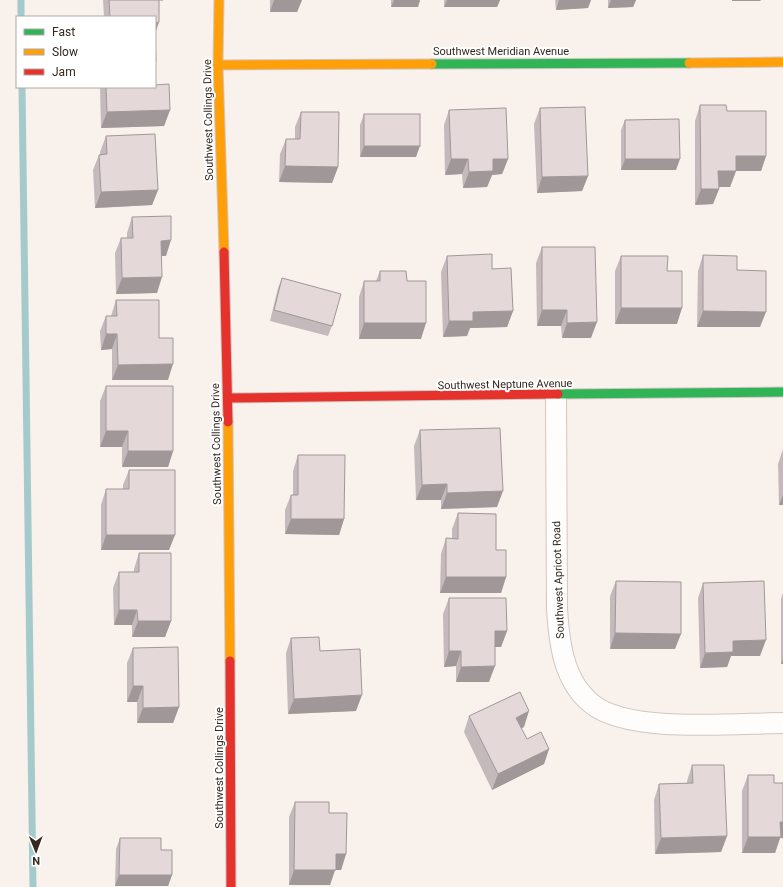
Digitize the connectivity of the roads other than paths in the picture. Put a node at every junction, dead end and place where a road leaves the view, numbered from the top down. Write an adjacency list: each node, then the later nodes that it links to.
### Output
1 (219, 0): 3 (street, Southwest Collings Drive)
2 (783, 62): 3 (street, Southwest Meridian Avenue)
3 (218, 65): 6 (street, Southwest Collings Drive)
4 (783, 392): 5 (street, Southwest Neptune Avenue)
5 (556, 395): 6 (street, Southwest Neptune Avenue); 7 (street, Southwest Apricot Road)
6 (228, 398): 8 (street, Southwest Collings Drive)
7 (783, 722)
8 (232, 887)

